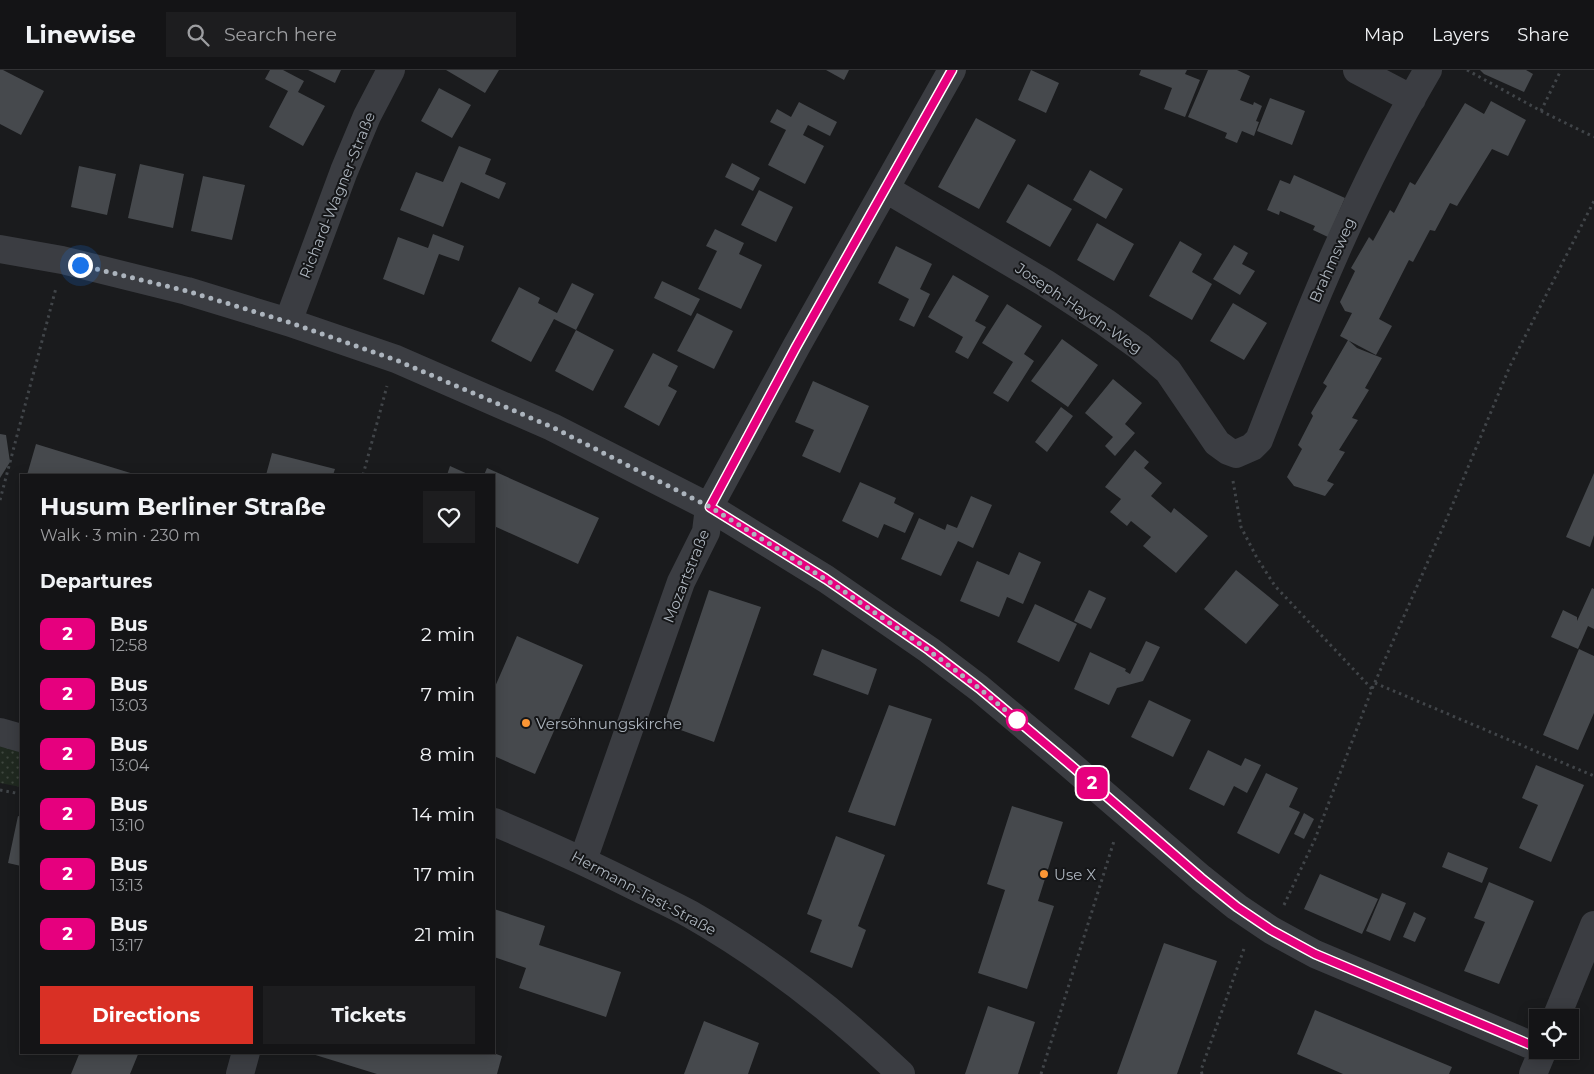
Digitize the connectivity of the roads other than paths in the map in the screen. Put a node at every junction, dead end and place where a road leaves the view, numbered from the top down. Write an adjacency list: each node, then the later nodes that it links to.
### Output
1 (391, 70): 8 (street, Richard-Wagner-Straße)
2 (952, 70): 6 (street, Mozartstraße)
3 (1357, 70): 5 (street)
4 (1428, 70): 5 (street, Brahmsweg)
5 (1412, 99): 9 (street, Brahmsweg)
6 (886, 189): 9 (street, Joseph-Haydn-Weg); 10 (street, Mozartstraße)
7 (0, 249): 8 (street)
8 (288, 322): 10 (street)
9 (1236, 451)
10 (710, 507): 14 (street, Mozartstraße); 17 (street)
11 (0, 732): 12 (street)
12 (20, 738)
13 (495, 822): 14 (street, Hermann-Tast-Straße)
14 (583, 860): 21 (street, Hermann-Tast-Straße)
15 (1594, 925): 16 (street)
16 (1560, 1009)
17 (1529, 1044)
18 (245, 1054): 20 (street)
19 (1539, 1059): 22 (street)
20 (240, 1074)
21 (902, 1074)
22 (1533, 1074)

